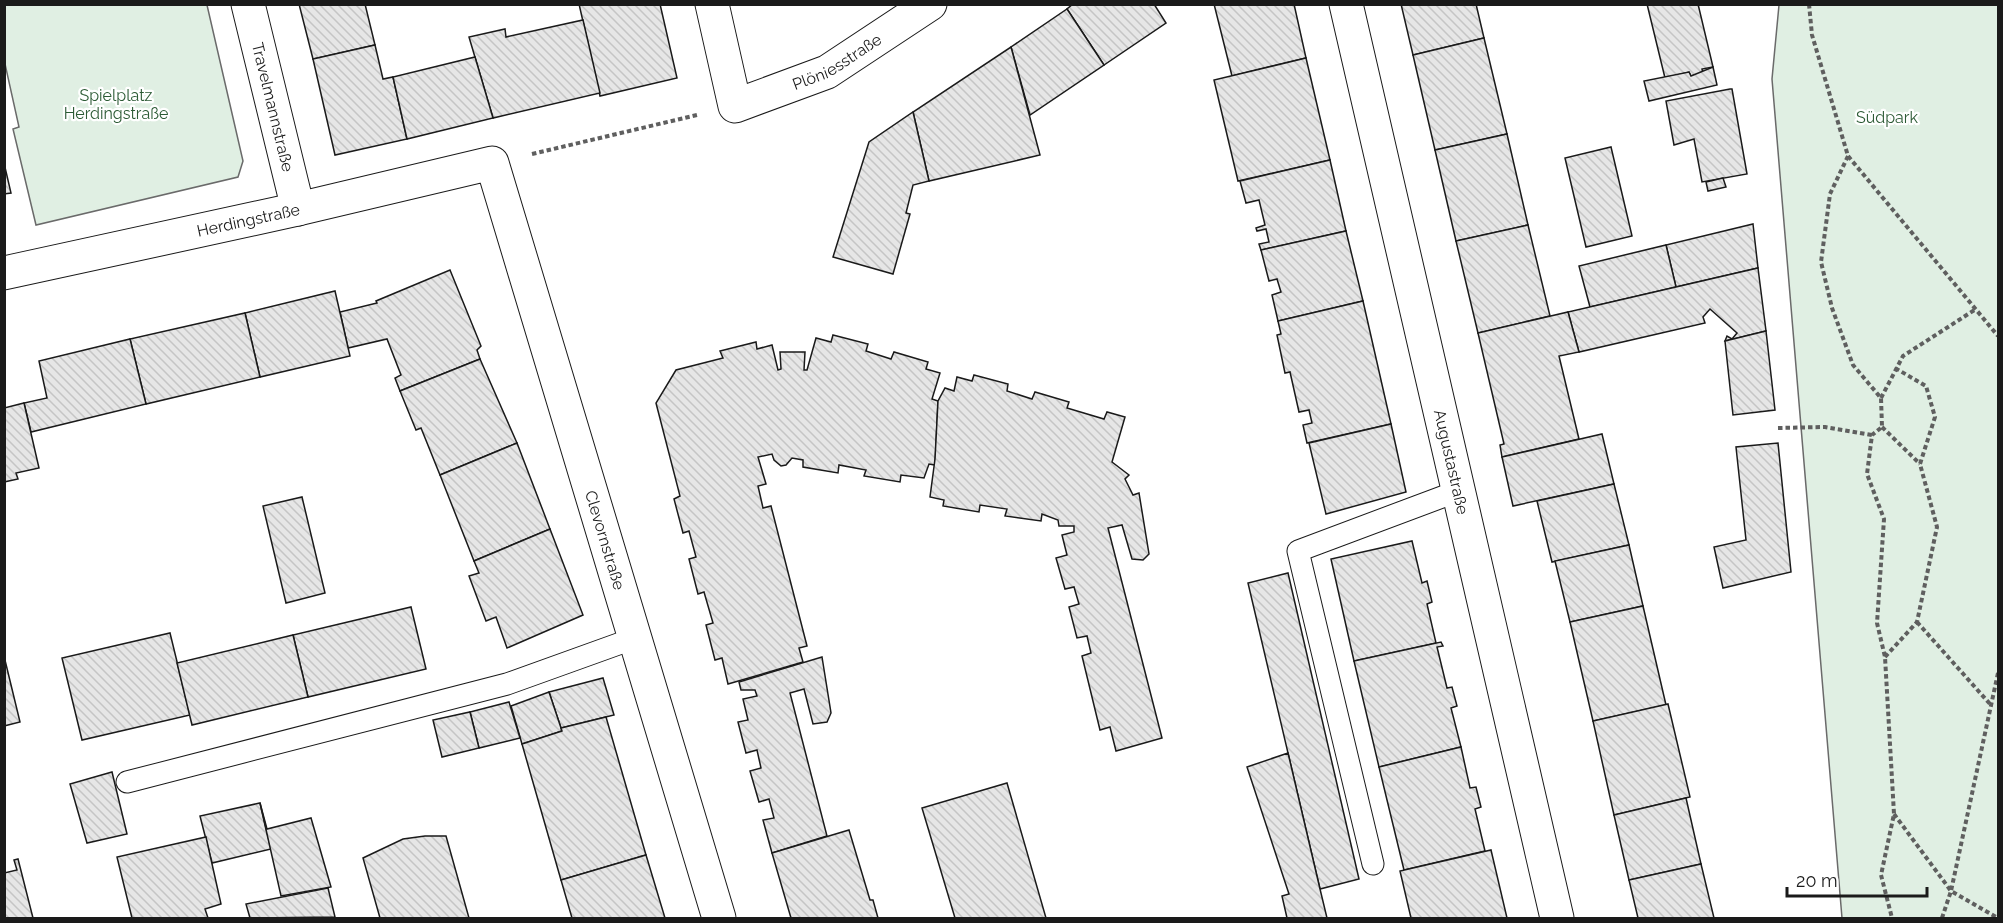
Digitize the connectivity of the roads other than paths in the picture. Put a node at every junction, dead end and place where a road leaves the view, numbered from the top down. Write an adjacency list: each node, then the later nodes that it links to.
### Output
1 (248, 4): 6 (street, Travelmannstraße)
2 (712, 4): 3 (street, Plöniesstraße)
3 (930, 4)
4 (1346, 4): 8 (street, Augustastraße)
5 (492, 163): 6 (street, Herdingstraße); 9 (street, Clevornstraße)
6 (298, 209): 7 (street, Herdingstraße)
7 (4, 273)
8 (1458, 491): 11 (lane); 13 (street, Augustastraße)
9 (635, 638): 10 (lane); 12 (street, Clevornstraße)
10 (126, 782)
11 (1373, 864)
12 (719, 918)
13 (1557, 918)

